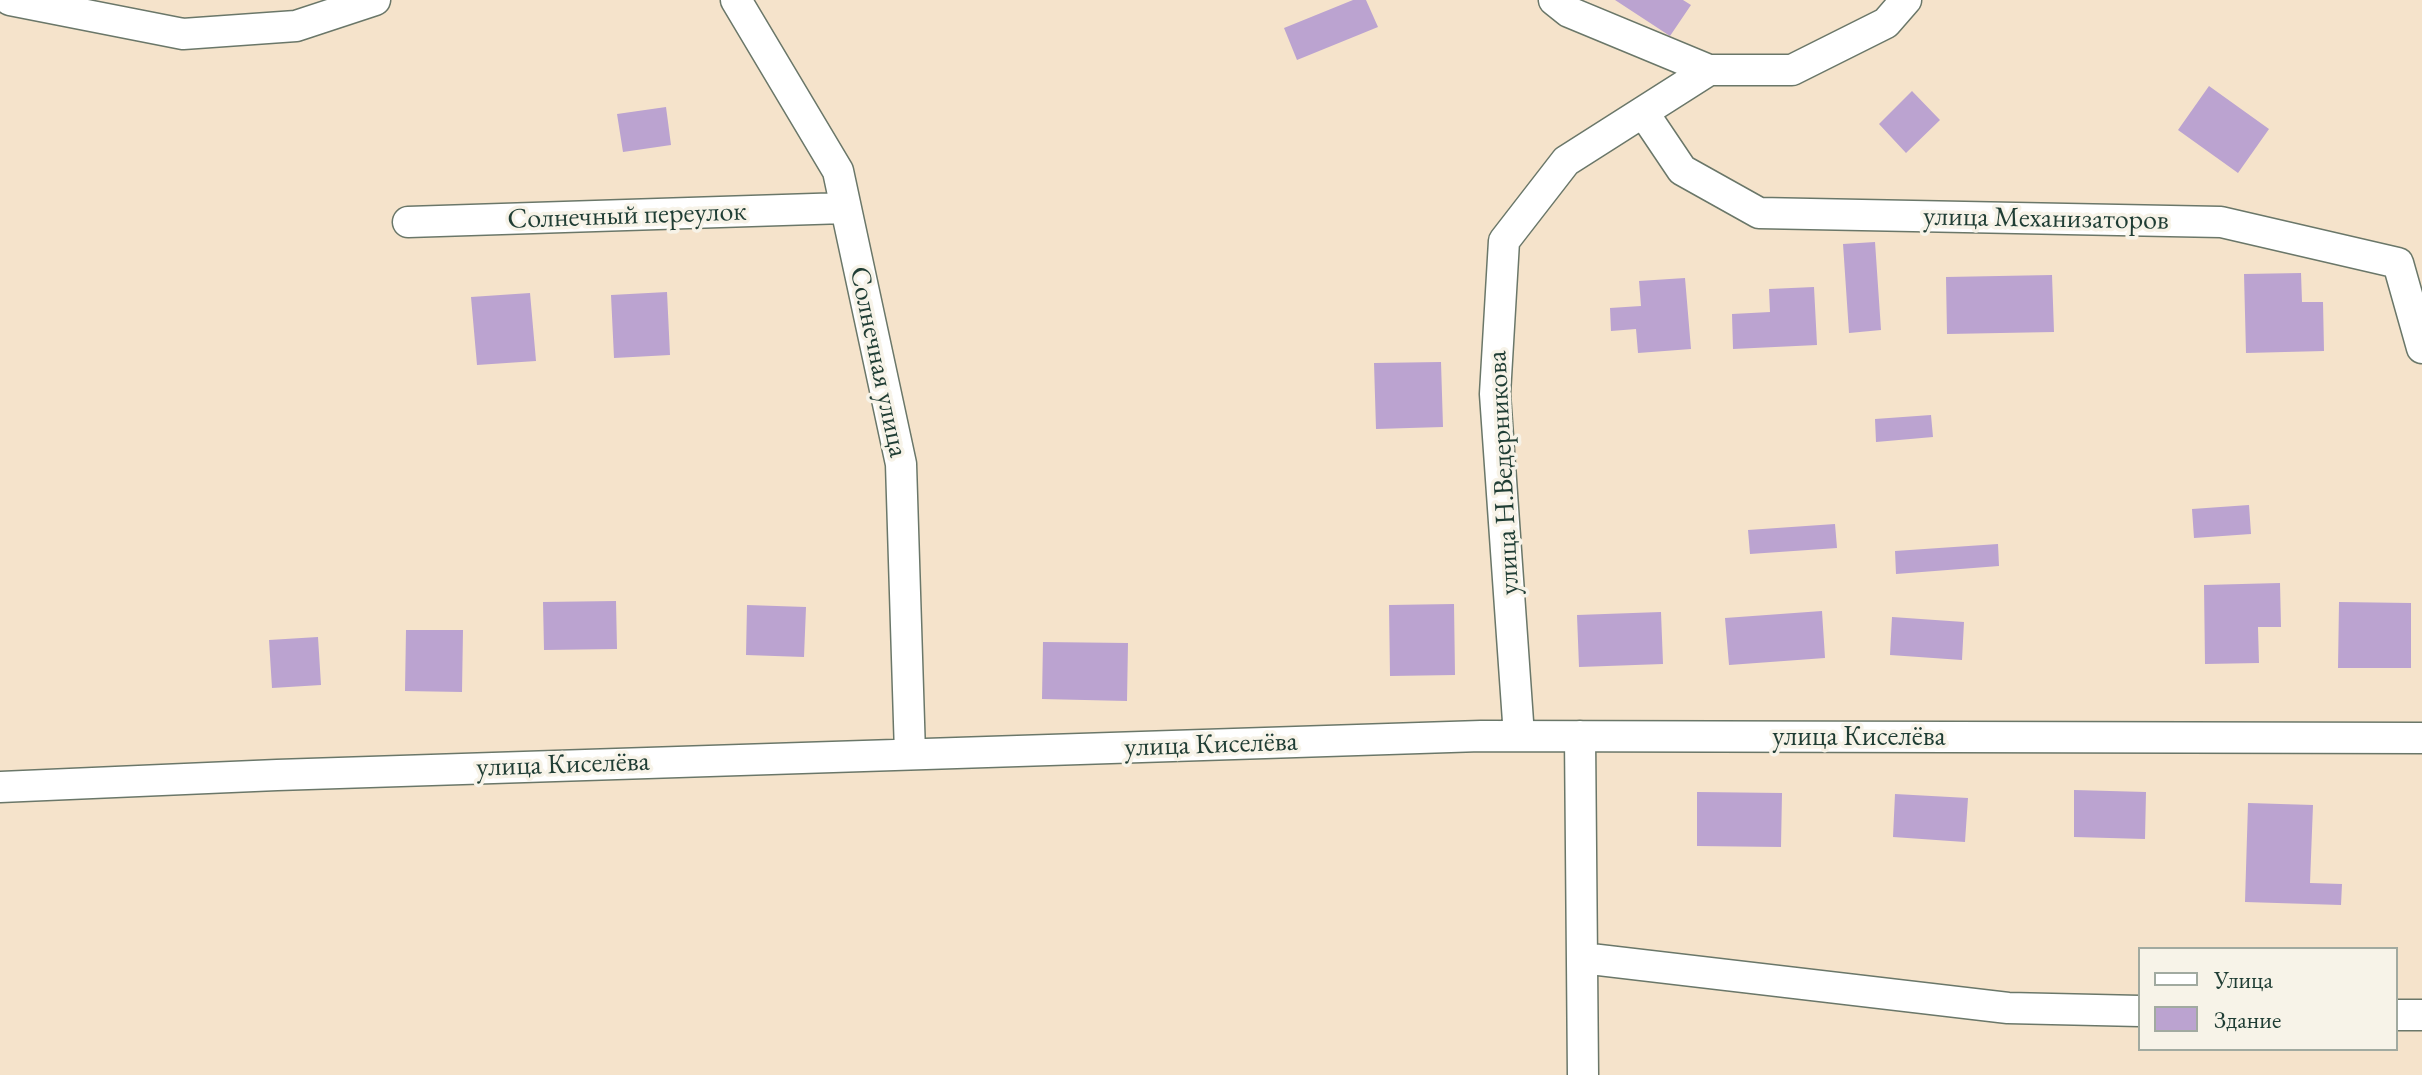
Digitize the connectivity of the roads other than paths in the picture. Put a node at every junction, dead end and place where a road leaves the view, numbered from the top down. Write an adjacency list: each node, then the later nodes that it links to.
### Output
1 (10, 0): 2 (street)
2 (375, 0)
3 (736, 0): 8 (street, Солнечная улица)
4 (1554, 0): 6 (street)
5 (1906, 0): 6 (street)
6 (1709, 70): 7 (street, улица Н.Ведерникова)
7 (1643, 112): 10 (street, улица Механизаторов); 11 (street, улица Н.Ведерникова)
8 (845, 208): 9 (street, Солнечный переулок); 14 (street, Солнечная улица)
9 (408, 222)
10 (2422, 348)
11 (1519, 736): 12 (street, улица Киселёва); 14 (street, улица Киселёва)
12 (1580, 736): 13 (street, улица Киселёва); 16 (street)
13 (2422, 738)
14 (910, 754): 15 (street, улица Киселёва)
15 (0, 787)
16 (1582, 958): 17 (street); 20 (street)
17 (2138, 1011)
18 (2398, 1015): 19 (street)
19 (2422, 1015)
20 (1583, 1075)

